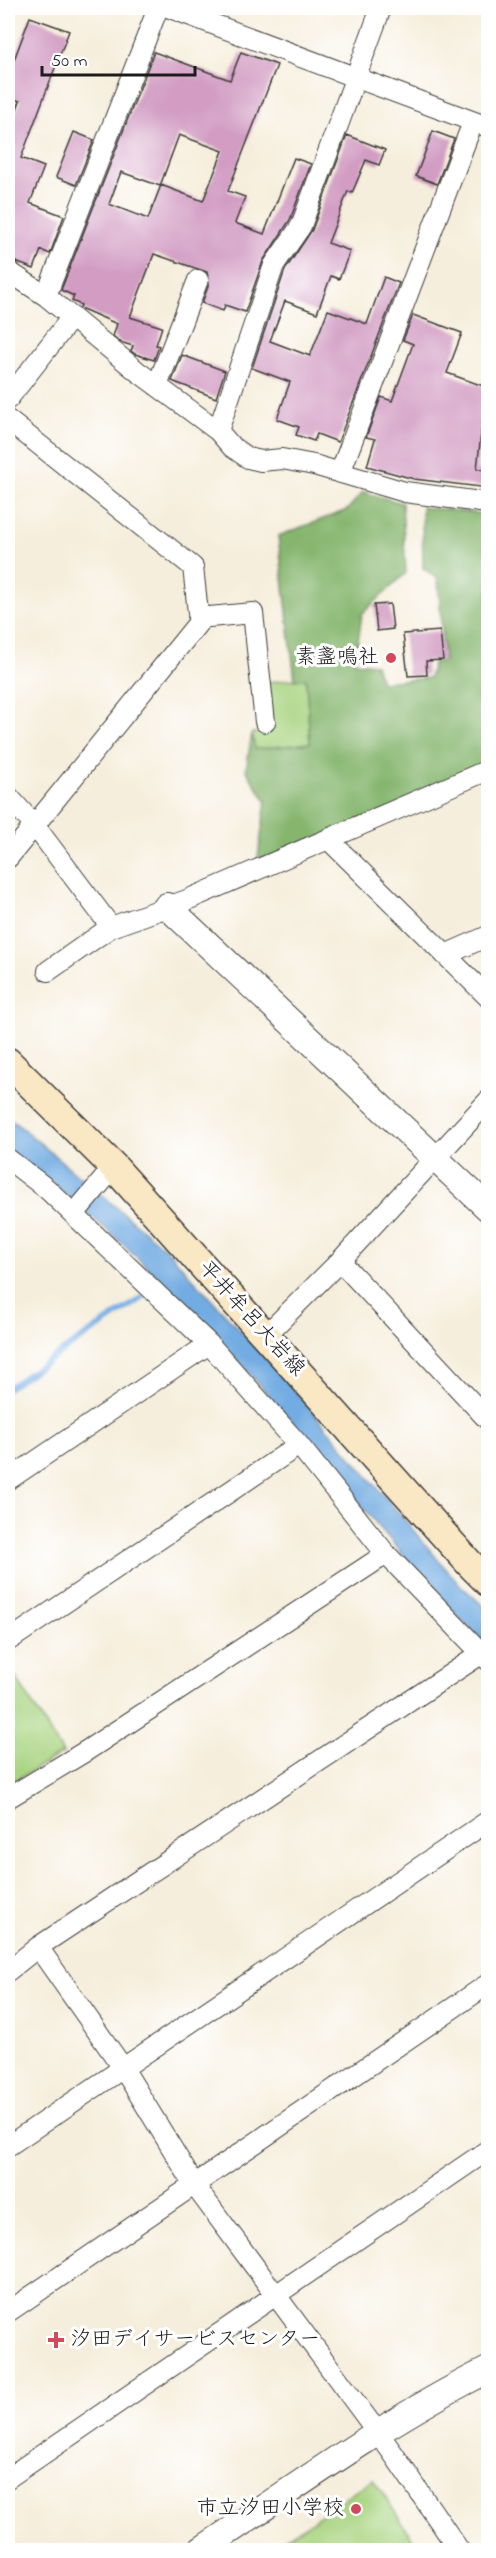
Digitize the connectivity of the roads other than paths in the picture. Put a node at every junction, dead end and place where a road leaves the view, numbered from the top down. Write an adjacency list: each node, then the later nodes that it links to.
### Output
1 (158, 8): 8 (street)
2 (170, 8): 4 (street)
3 (381, 8): 4 (street)
4 (355, 77): 5 (street); 13 (street)
5 (481, 124): 14 (street)
6 (8, 271): 8 (street)
7 (198, 280): 10 (street)
8 (46, 296): 9 (street)
9 (72, 317): 10 (street); 11 (street)
10 (157, 386): 13 (street)
11 (8, 399)
12 (8, 420): 16 (street)
13 (218, 431): 14 (street)
14 (340, 473): 15 (street)
15 (489, 503)
16 (198, 618): 17 (street); 20 (street)
17 (265, 722)
18 (489, 770): 21 (street)
19 (8, 796): 20 (street)
20 (35, 826): 22 (street); 24 (street)
21 (328, 839): 23 (street); 26 (street)
22 (8, 858)
23 (167, 906): 24 (street); 31 (street)
24 (111, 927): 27 (street)
25 (489, 936): 26 (street)
26 (445, 955): 28 (street)
27 (48, 971)
28 (489, 998)
29 (8, 1062): 33 (main road, 平井牟呂大岩線)
30 (489, 1101): 31 (street)
31 (436, 1158): 34 (street); 36 (street)
32 (8, 1159): 35 (street)
33 (107, 1175): 35 (street); 37 (main road, 平井牟呂大岩線)
34 (489, 1209)
35 (74, 1214): 38 (street)
36 (340, 1261): 37 (street); 39 (street)
37 (266, 1335): 43 (main road, 平井牟呂大岩線)
38 (209, 1344): 40 (street); 41 (street)
39 (489, 1420)
40 (299, 1445): 42 (street); 44 (street)
41 (8, 1480)
42 (386, 1554): 45 (street); 46 (street)
43 (489, 1582)
44 (8, 1641)
45 (486, 1655): 48 (street)
46 (8, 1798)
47 (489, 1821): 51 (street)
48 (38, 1947): 49 (street); 51 (street)
49 (8, 1971)
50 (489, 1984): 54 (street)
51 (123, 2068): 52 (street); 54 (street)
52 (8, 2146)
53 (489, 2150): 55 (street)
54 (195, 2186): 55 (street); 56 (street)
55 (276, 2295): 58 (street); 59 (street)
56 (8, 2312)
57 (489, 2370): 58 (street)
58 (378, 2433): 60 (street); 61 (street)
59 (8, 2478)
60 (201, 2550)
61 (459, 2550)

